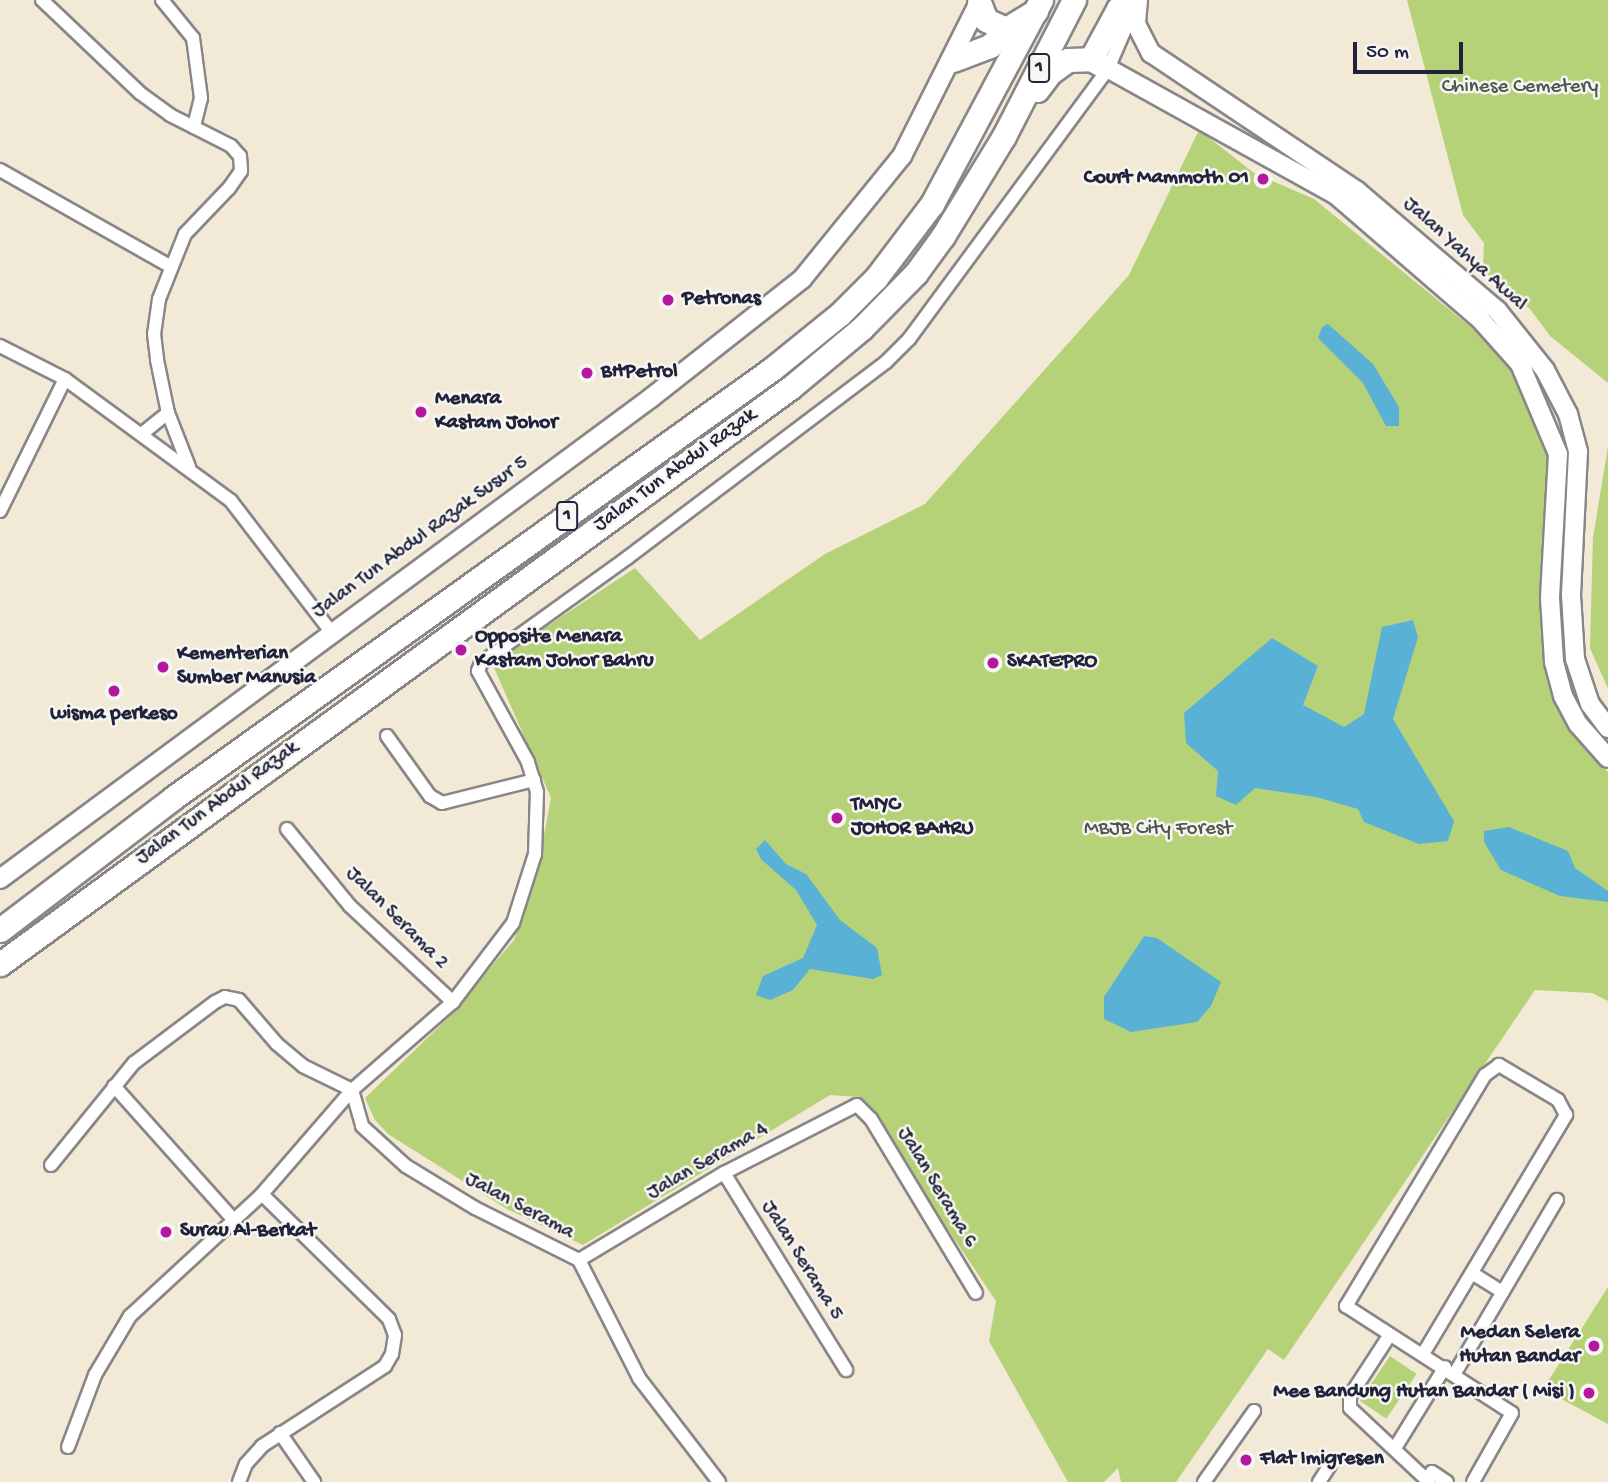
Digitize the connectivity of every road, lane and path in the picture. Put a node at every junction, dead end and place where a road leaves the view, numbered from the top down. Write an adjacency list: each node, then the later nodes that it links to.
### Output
1 (42, 0): 11 (street)
2 (162, 0): 11 (street)
3 (1074, 0): 12 (highway, Jalan Tun Abdul Razak / 1)
4 (1129, 0): 10 (highway)
5 (1138, 0): 10 (street); 22 (main road, Jalan Yahya Awal)
6 (980, 1): 8 (highway); 9 (main road, Jalan Tun Abdul Razak Susur 5)
7 (1039, 6): 8 (highway); 28 (highway, Jalan Tun Abdul Razak / 1)
8 (1006, 29): 9 (highway)
9 (953, 60): 21 (main road, Jalan Tun Abdul Razak Susur 5)
10 (1100, 64): 12 (highway); 24 (main road, Jalan Yahya Awal); 25 (street)
11 (194, 127): 14 (street)
12 (1004, 136): 29 (highway, Jalan Tun Abdul Razak / 1)
13 (0, 170): 14 (street)
14 (170, 265): 17 (street)
15 (0, 346): 16 (street)
16 (65, 379): 18 (street); 20 (street)
17 (168, 413): 18 (street); 19 (street)
18 (143, 433): 19 (street)
19 (190, 467): 21 (street)
20 (0, 511)
21 (332, 633): 27 (main road, Jalan Tun Abdul Razak Susur 5)
22 (1608, 728)
23 (387, 736): 25 (street)
24 (1608, 758)
25 (534, 780): 30 (street)
26 (287, 829): 30 (street, Jalan Serama 2)
27 (0, 879)
28 (0, 930)
29 (2, 963)
30 (453, 1002): 32 (street)
31 (114, 1086): 32 (street); 34 (street); 38 (street)
32 (352, 1090): 36 (street); 39 (street, Jalan Serama)
33 (860, 1106): 35 (street, Jalan Serama 4); 42 (street, Jalan Serama 6)
34 (51, 1165)
35 (724, 1173): 39 (street, Jalan Serama 4); 45 (street, Jalan Serama 5)
36 (262, 1194): 38 (street); 48 (street)
37 (1557, 1200): 41 (street)
38 (234, 1220): 49 (street)
39 (579, 1260): 55 (street, Jalan Serama)
40 (1472, 1273): 41 (street); 43 (street); 44 (street)
41 (1503, 1292): 46 (street)
42 (976, 1293)
43 (1389, 1336): 44 (street); 50 (street)
44 (1423, 1354): 46 (street)
45 (846, 1370)
46 (1450, 1370): 50 (street); 59 (street)
47 (1254, 1411): 56 (street)
48 (281, 1433): 53 (street); 54 (street)
49 (68, 1447)
50 (1395, 1448): 52 (street)
51 (1330, 1465): 57 (street)
52 (1428, 1481): 58 (street)
53 (239, 1482)
54 (314, 1482)
55 (719, 1482)
56 (1204, 1482)
57 (1318, 1482)
58 (1447, 1482)
59 (1472, 1482)

